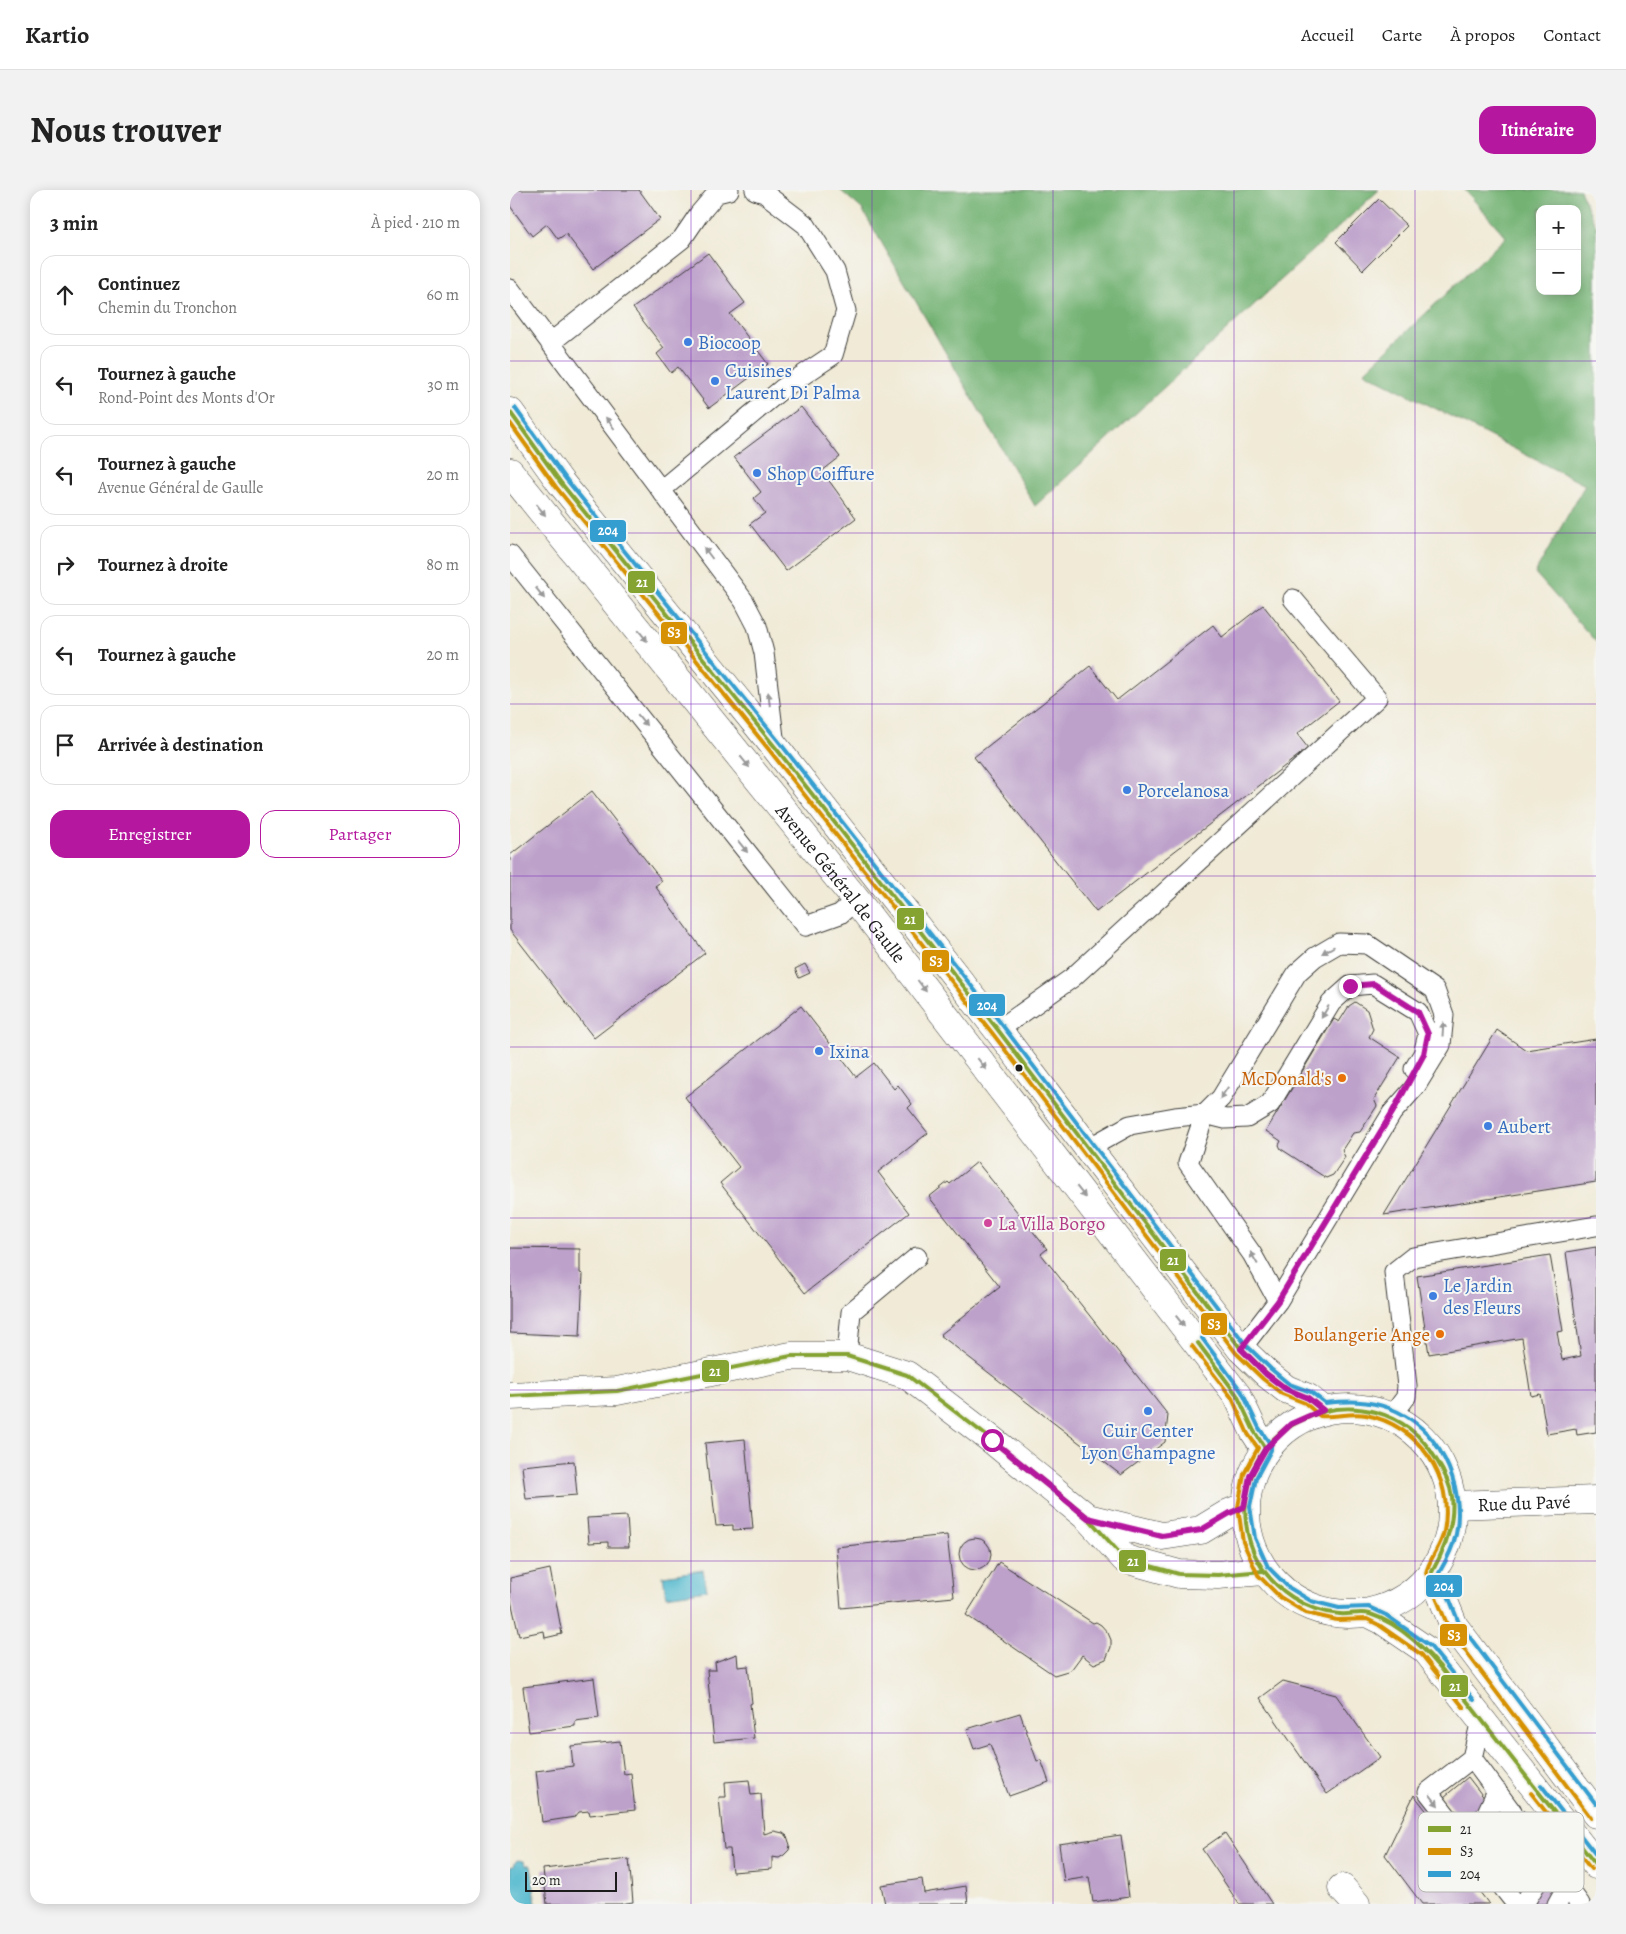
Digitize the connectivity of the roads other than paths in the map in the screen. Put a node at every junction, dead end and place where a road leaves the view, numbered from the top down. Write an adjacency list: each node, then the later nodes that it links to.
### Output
1 (729, 190): 4 (lane)
2 (756, 190): 7 (lane)
3 (510, 289): 4 (lane)
4 (550, 343): 7 (lane, one-way to 4)
5 (510, 412): 10 (main road, Avenue Général de Gaulle)
6 (510, 472): 11 (main road, Avenue Général de Gaulle, one-way to 11)
7 (661, 490): 10 (lane, one-way to 7)
8 (510, 555): 11 (lane, one-way to 11)
9 (1293, 598): 12 (lane)
10 (775, 747): 12 (main road, Avenue Général de Gaulle)
11 (856, 900): 24 (main road, Avenue Général de Gaulle, one-way to 24)
12 (998, 1030): 15 (main road, Avenue Général de Gaulle)
13 (1392, 1113): 14 (lane, one-way to 14); 14 (lane, one-way to 14); 18 (lane)
14 (1205, 1114): 15 (lane); 18 (lane, one-way to 14)
15 (1086, 1149): 19 (main road, Avenue Général de Gaulle)
16 (1596, 1226): 23 (lane)
17 (917, 1257): 20 (lane)
18 (1278, 1301): 19 (lane)
19 (1241, 1349): 22 (main road, Avenue Général de Gaulle)
20 (848, 1356): 21 (main road); 28 (main road)
21 (510, 1396)
22 (1323, 1410): 23 (main road); 24 (main road)
23 (1392, 1416): 26 (main road)
24 (1266, 1448): 27 (main road)
25 (1596, 1500): 26 (main road, Rue du Pavé)
26 (1453, 1505): 30 (main road)
27 (1244, 1507): 28 (main road); 29 (main road)
28 (1088, 1518): 29 (main road)
29 (1263, 1571): 31 (main road)
30 (1432, 1572): 31 (main road); 39 (main road)
31 (1368, 1613): 32 (main road)
32 (1482, 1720): 33 (lane); 38 (main road)
33 (1472, 1758): 34 (lane); 36 (lane, one-way to 36)
34 (1497, 1791): 35 (lane); 37 (lane)
35 (1512, 1811)
36 (1444, 1812)
37 (1487, 1812)
38 (1554, 1812)
39 (1596, 1813)
40 (1584, 1850): 41 (main road)
41 (1596, 1865)
42 (1506, 1892): 46 (lane)
43 (1531, 1892): 47 (lane)
44 (1564, 1892): 48 (lane)
45 (1571, 1892): 49 (lane)
46 (1516, 1904)
47 (1524, 1904)
48 (1557, 1904)
49 (1580, 1904)

